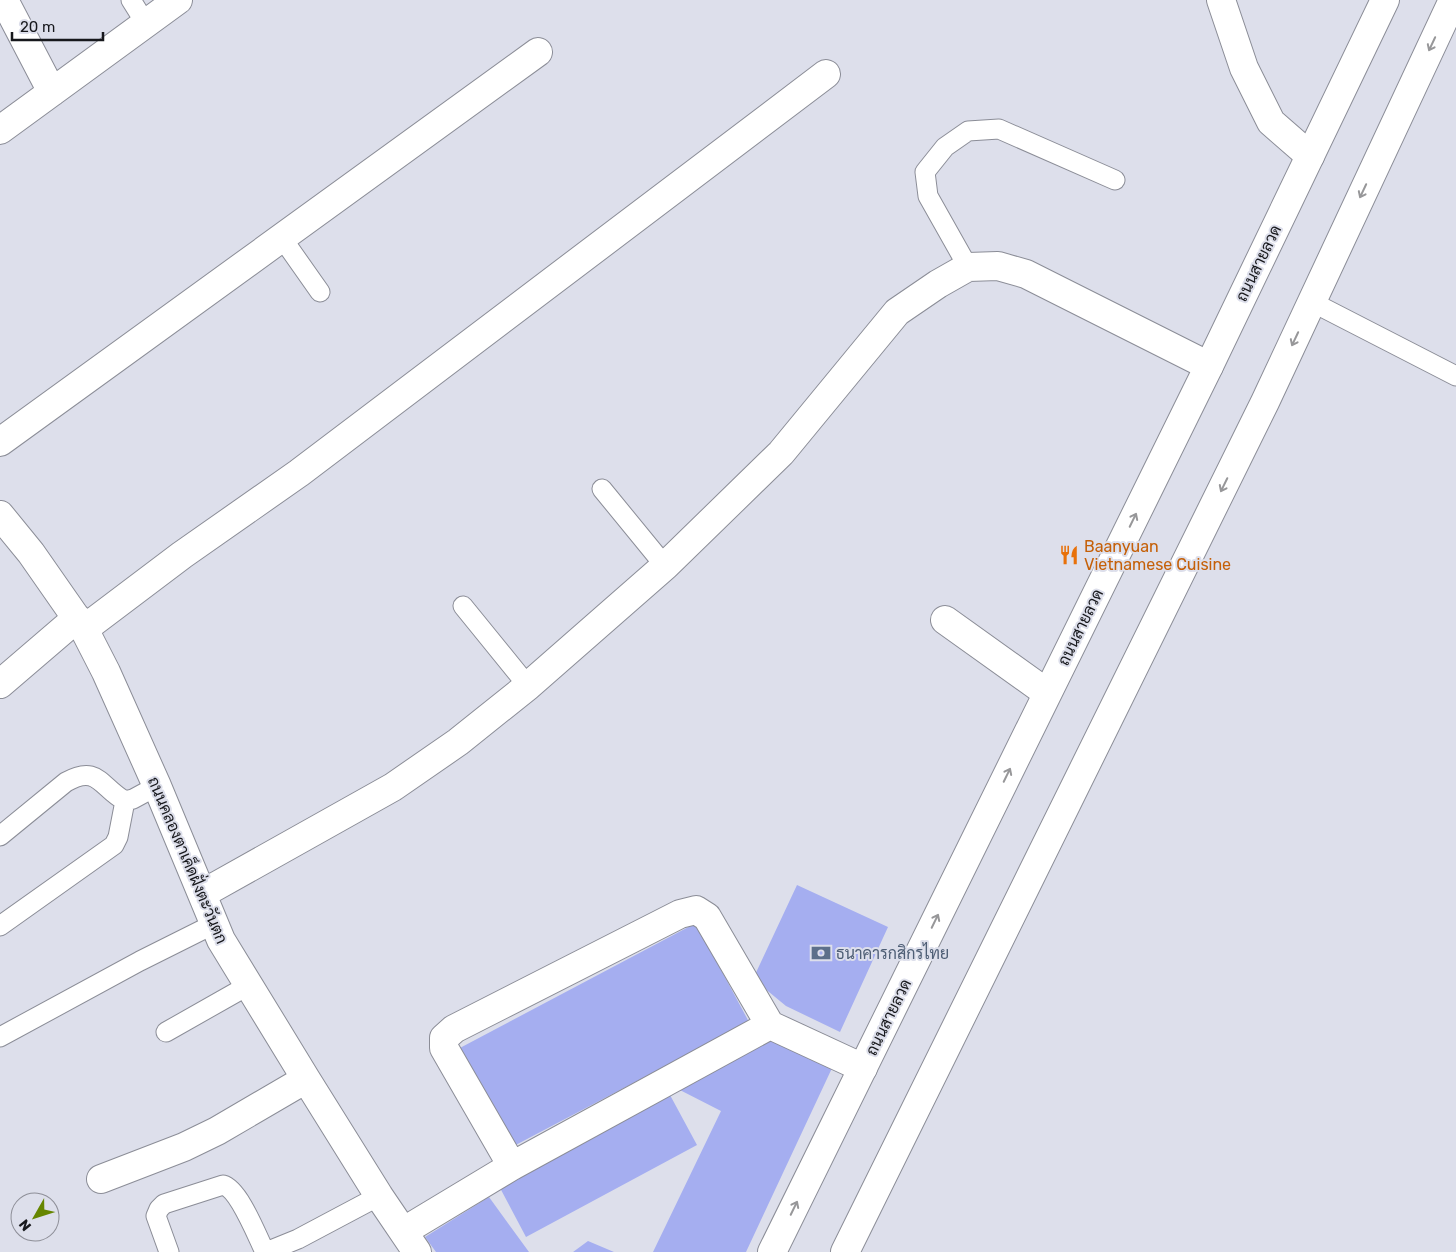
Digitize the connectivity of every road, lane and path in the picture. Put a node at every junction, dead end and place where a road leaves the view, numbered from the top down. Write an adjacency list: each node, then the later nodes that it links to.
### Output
1 (4, 0): 10 (street)
2 (131, 0): 7 (lane)
3 (178, 0): 7 (street)
4 (1221, 0): 12 (street)
5 (1385, 0): 12 (street, ถนนสายลวด)
6 (1453, 0): 17 (street, one-way to 17)
7 (146, 24): 10 (street)
8 (538, 52): 14 (street)
9 (826, 74): 26 (street)
10 (52, 92): 11 (street)
11 (0, 130)
12 (1310, 156): 18 (street, ถนนสายลวด)
13 (1115, 180): 15 (lane)
14 (282, 238): 16 (lane); 20 (street)
15 (968, 267): 18 (street); 23 (street)
16 (320, 292)
17 (1312, 302): 19 (lane); 49 (street, one-way to 49)
18 (1208, 366): 29 (street, ถนนสายลวด, one-way to 18)
19 (1456, 376)
20 (0, 442)
21 (602, 489): 23 (lane)
22 (0, 515): 26 (street, ถนนคลองตาเค็ดฝั่งตะวันตก)
23 (666, 566): 28 (street)
24 (463, 606): 28 (lane)
25 (946, 620): 29 (street)
26 (80, 623): 27 (street); 30 (street, ถนนคลองตาเค็ดฝั่งตะวันตก)
27 (0, 684)
28 (528, 686): 33 (street)
29 (1047, 693): 40 (street, ถนนสายลวด, one-way to 29)
30 (157, 786): 31 (lane); 33 (street, ถนนคลองตาเค็ดฝั่งตะวันตก)
31 (125, 801): 32 (lane); 35 (lane)
32 (0, 836)
33 (202, 894): 34 (street, ถนนคลองตาเค็ดฝั่งตะวันตก)
34 (214, 924): 36 (street, ถนนคลองตาเค็ดฝั่งตะวันตก); 39 (lane)
35 (0, 926)
36 (249, 985): 38 (lane); 41 (street, ถนนคลองตาเค็ดฝั่งตะวันตก)
37 (770, 1025): 40 (street); 42 (street); 42 (street)
38 (166, 1032)
39 (0, 1037)
40 (863, 1068): 48 (street, ถนนสายลวด, one-way to 40)
41 (306, 1079): 43 (street); 44 (street, ถนนคลองตาเค็ดฝั่งตะวันตก)
42 (512, 1166): 45 (street)
43 (101, 1179)
44 (380, 1196): 45 (street, ถนนคลองตาเค็ดฝั่งตะวันตก); 47 (lane)
45 (410, 1242)
46 (169, 1252): 47 (lane)
47 (265, 1252)
48 (772, 1252)
49 (845, 1252)

